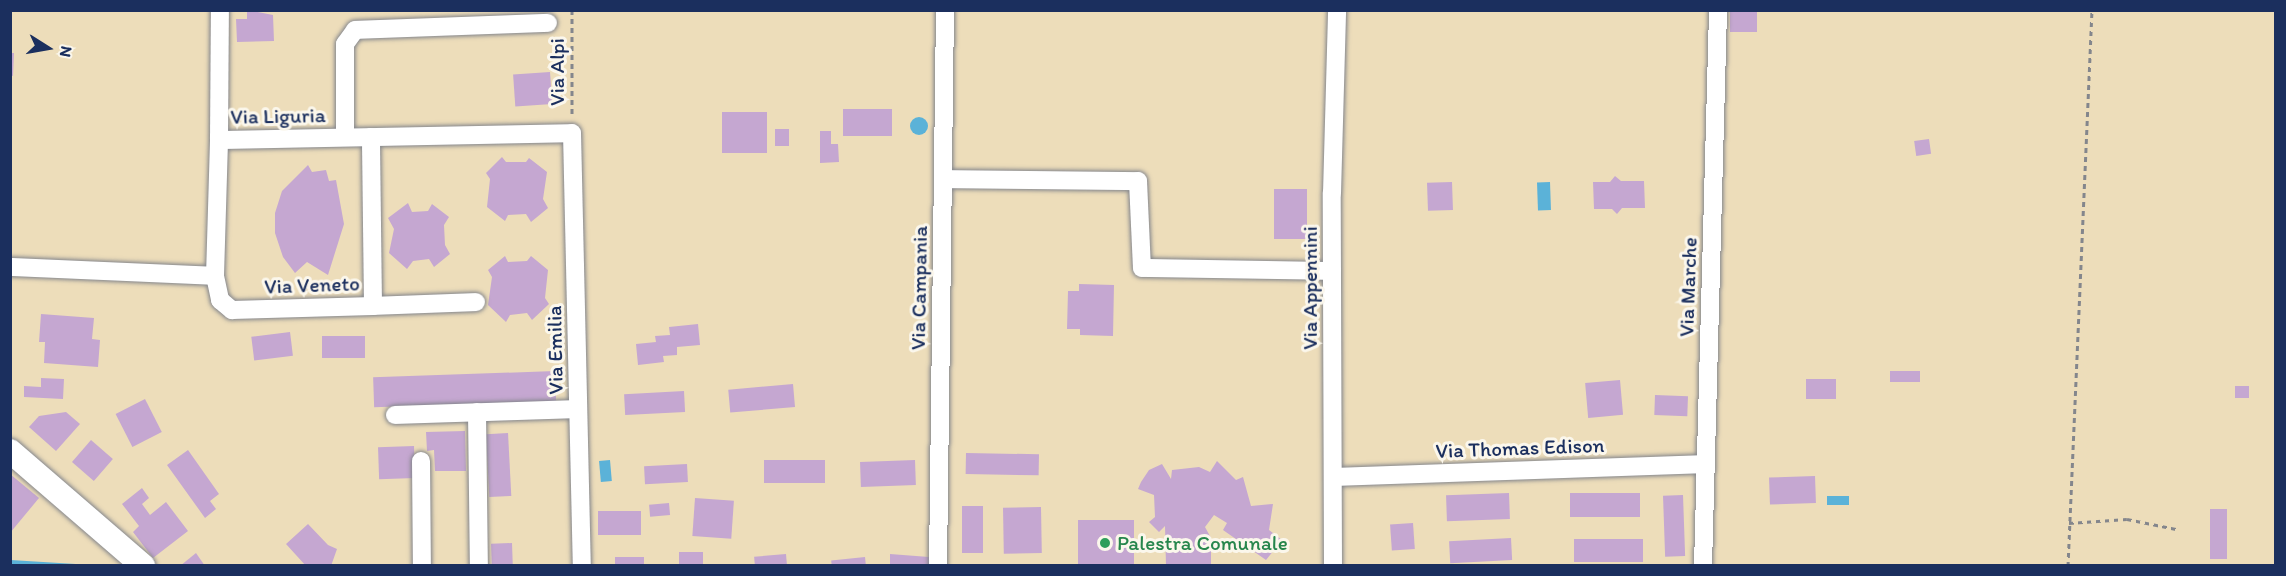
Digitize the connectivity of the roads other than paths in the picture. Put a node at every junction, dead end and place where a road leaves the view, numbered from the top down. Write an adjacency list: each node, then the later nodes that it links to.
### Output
1 (220, 10): 9 (street)
2 (945, 10): 10 (street, Via Campania)
3 (1337, 10): 12 (street, Via Appennini)
4 (1718, 10): 21 (street, Via Marche)
5 (548, 23): 7 (street)
6 (572, 133): 8 (street, Via Liguria); 16 (street, Via Emilia)
7 (345, 137): 8 (street, Via Liguria); 9 (street, Via Liguria)
8 (371, 137): 15 (street, Via Veneto)
9 (219, 140): 13 (street, Via Liguria)
10 (943, 179): 12 (street); 27 (street, Via Campania)
11 (10, 267): 13 (street)
12 (1332, 271): 22 (street, Via Appennini)
13 (215, 276): 15 (street, Via Veneto)
14 (476, 302): 15 (street)
15 (373, 306)
16 (578, 409): 17 (street); 26 (street, Via Emilia)
17 (477, 412): 18 (street); 25 (street)
18 (395, 415)
19 (10, 451): 23 (main road)
20 (421, 461): 24 (street)
21 (1706, 464): 22 (street, Via Thomas Edison); 29 (street, Via Marche)
22 (1335, 477): 28 (street, Via Appennini)
23 (131, 561)
24 (422, 566)
25 (479, 566)
26 (582, 566)
27 (938, 566)
28 (1333, 566)
29 (1703, 566)

